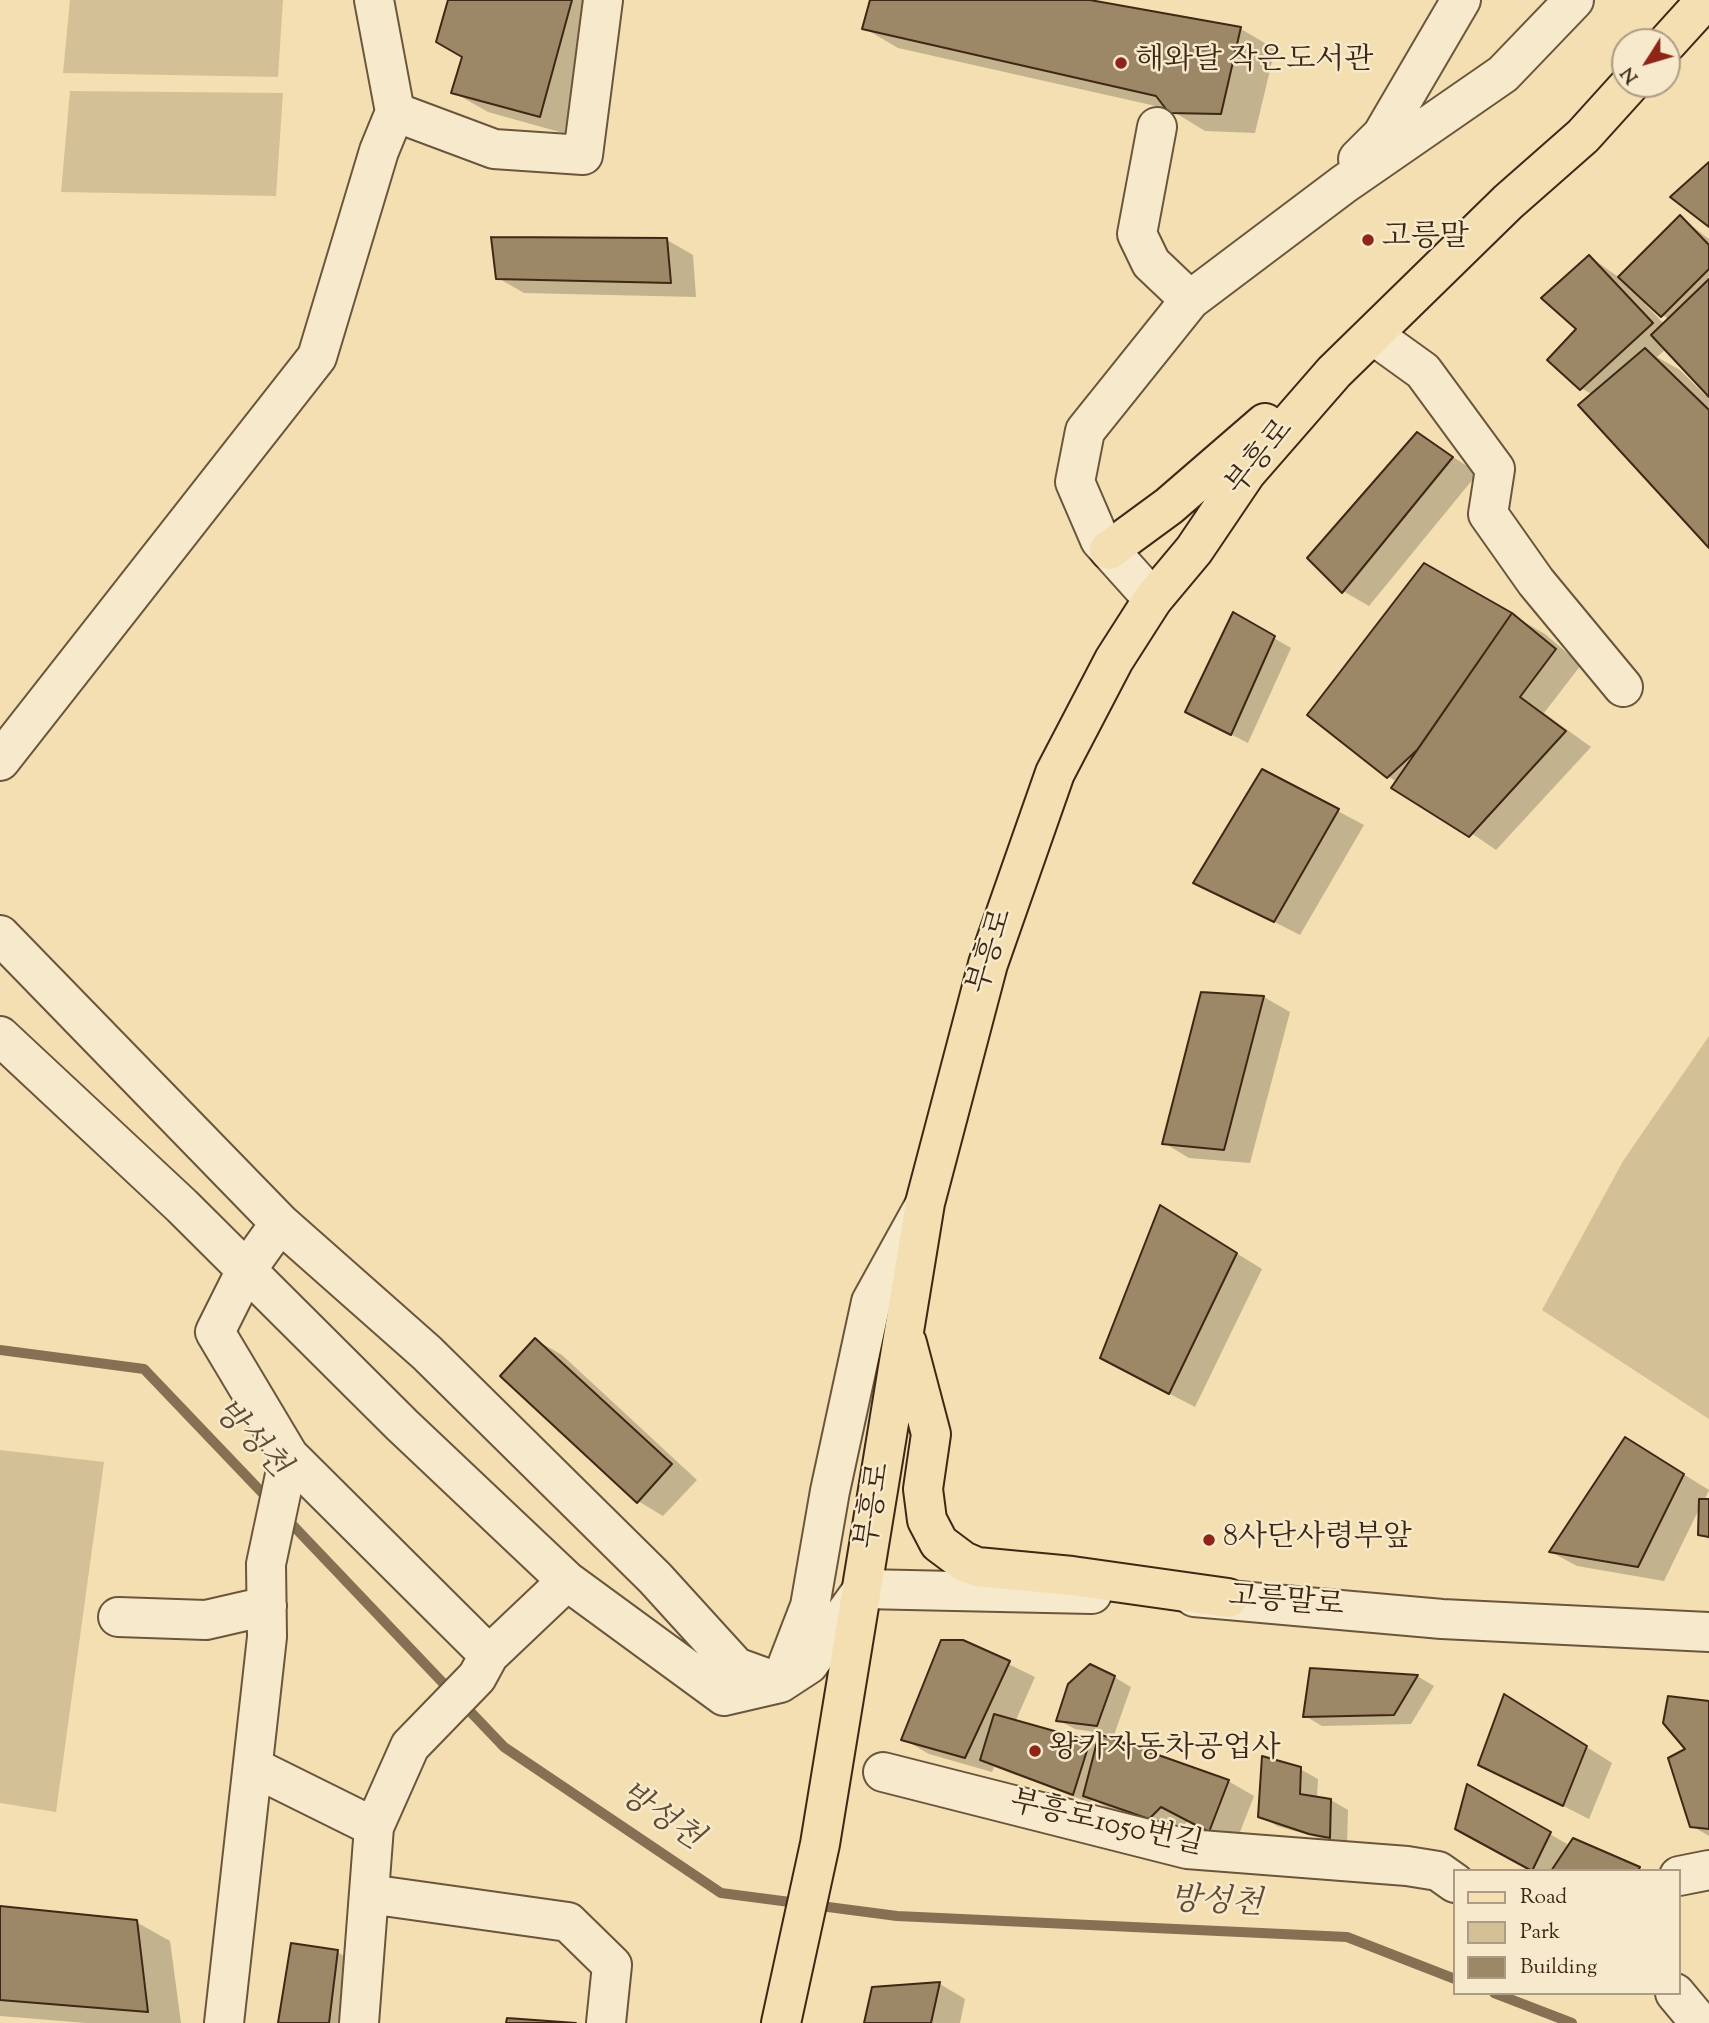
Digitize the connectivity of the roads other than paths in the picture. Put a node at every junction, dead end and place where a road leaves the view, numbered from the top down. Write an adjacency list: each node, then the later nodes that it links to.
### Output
1 (374, 0): 8 (street)
2 (603, 0): 8 (street)
3 (1461, 0): 10 (street)
4 (1574, 0): 10 (street)
5 (1706, 0): 6 (main road)
6 (1681, 28)
7 (1617, 98): 12 (main road, 부흥로)
8 (395, 112): 17 (street)
9 (1157, 127): 11 (street)
10 (1297, 220): 11 (street)
11 (1190, 300): 14 (street)
12 (1373, 335): 13 (main road, 부흥로); 16 (street)
13 (1334, 372): 14 (main road); 15 (main road, 부흥로)
14 (1110, 550): 15 (street)
15 (1153, 599): 20 (main road, 부흥로)
16 (1623, 687)
17 (0, 761)
18 (0, 935): 21 (street)
19 (0, 1036): 22 (street)
20 (925, 1203): 23 (main road, 부흥로); 32 (street)
21 (280, 1223): 22 (street); 32 (street)
22 (245, 1272): 24 (street); 25 (street)
23 (904, 1329): 26 (main road, 부흥로); 27 (main road)
24 (286, 1467): 28 (street); 31 (street)
25 (567, 1580): 31 (street); 32 (street)
26 (863, 1589): 27 (street, 고릉말로); 32 (street); 44 (main road, 부흥로)
27 (1228, 1598): 30 (street, 고릉말로)
28 (267, 1606): 29 (street); 33 (street)
29 (118, 1617)
30 (1709, 1632)
31 (483, 1666): 35 (street)
32 (780, 1683)
33 (253, 1767): 35 (street); 41 (street)
34 (883, 1772): 38 (street, 부흥로1050번길)
35 (374, 1827): 39 (street)
36 (1709, 1870): 37 (street)
37 (1681, 1875)
38 (1454, 1882)
39 (369, 1894): 42 (street); 43 (street)
40 (1677, 1995): 45 (street)
41 (224, 2023)
42 (359, 2023)
43 (606, 2023)
44 (781, 2023)
45 (1700, 2023)

